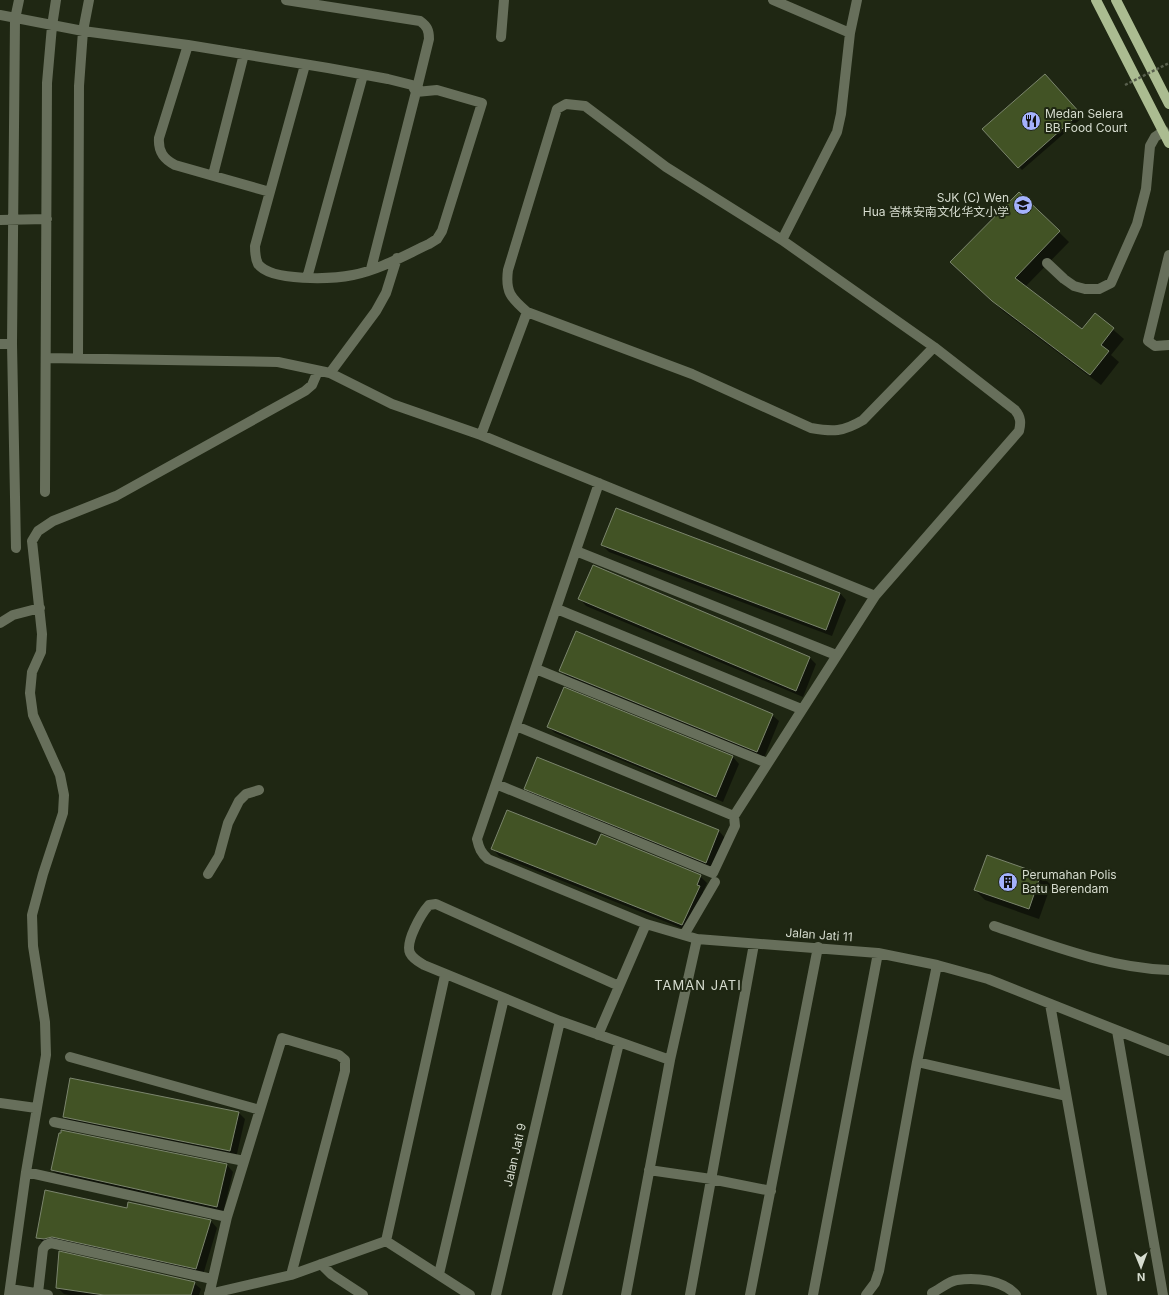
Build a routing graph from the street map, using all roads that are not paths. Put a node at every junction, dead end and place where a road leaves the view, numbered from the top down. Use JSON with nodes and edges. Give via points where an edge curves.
{"nodes":[{"id":1,"x":19,"y":0,"type":"edge"},
{"id":2,"x":56,"y":0,"type":"edge"},
{"id":3,"x":89,"y":0,"type":"edge"},
{"id":4,"x":286,"y":0,"type":"edge"},
{"id":5,"x":504,"y":0,"type":"edge"},
{"id":6,"x":773,"y":0,"type":"edge"},
{"id":7,"x":857,"y":0,"type":"edge"},
{"id":8,"x":1096,"y":0,"type":"edge"},
{"id":9,"x":1116,"y":0,"type":"edge"},
{"id":10,"x":0,"y":15,"type":"edge"},
{"id":11,"x":15,"y":20,"type":"junction"},
{"id":12,"x":52,"y":26,"type":"junction"},
{"id":13,"x":83,"y":31,"type":"junction"},
{"id":14,"x":850,"y":33,"type":"junction"},
{"id":15,"x":501,"y":37,"type":"dead end"},
{"id":16,"x":188,"y":45,"type":"junction"},
{"id":17,"x":244,"y":54,"type":"junction"},
{"id":18,"x":306,"y":65,"type":"junction"},
{"id":19,"x":363,"y":76,"type":"junction"},
{"id":20,"x":416,"y":92,"type":"junction"},
{"id":21,"x":1169,"y":104,"type":"edge"},
{"id":22,"x":1164,"y":131,"type":"junction"},
{"id":23,"x":1169,"y":143,"type":"edge"},
{"id":24,"x":213,"y":175,"type":"junction"},
{"id":25,"x":270,"y":192,"type":"junction"},
{"id":26,"x":47,"y":219,"type":"junction"},
{"id":27,"x":0,"y":220,"type":"edge"},
{"id":28,"x":12,"y":220,"type":"junction"},
{"id":29,"x":782,"y":240,"type":"junction"},
{"id":30,"x":1169,"y":255,"type":"edge"},
{"id":31,"x":397,"y":258,"type":"junction"},
{"id":32,"x":1047,"y":263,"type":"dead end"},
{"id":33,"x":371,"y":269,"type":"junction"},
{"id":34,"x":307,"y":278,"type":"junction"},
{"id":35,"x":527,"y":312,"type":"junction"},
{"id":36,"x":0,"y":344,"type":"edge"},
{"id":37,"x":12,"y":344,"type":"junction"},
{"id":38,"x":1169,"y":345,"type":"edge"},
{"id":39,"x":934,"y":348,"type":"junction"},
{"id":40,"x":46,"y":358,"type":"junction"},
{"id":41,"x":78,"y":359,"type":"junction"},
{"id":42,"x":318,"y":371,"type":"junction"},
{"id":43,"x":330,"y":373,"type":"junction"},
{"id":44,"x":481,"y":435,"type":"junction"},
{"id":45,"x":599,"y":483,"type":"junction"},
{"id":46,"x":45,"y":492,"type":"dead end"},
{"id":47,"x":16,"y":548,"type":"dead end"},
{"id":48,"x":576,"y":551,"type":"junction"},
{"id":49,"x":875,"y":596,"type":"junction"},
{"id":50,"x":40,"y":608,"type":"junction"},
{"id":51,"x":557,"y":608,"type":"junction"},
{"id":52,"x":0,"y":623,"type":"edge"},
{"id":53,"x":836,"y":655,"type":"junction"},
{"id":54,"x":536,"y":669,"type":"junction"},
{"id":55,"x":801,"y":709,"type":"junction"},
{"id":56,"x":516,"y":726,"type":"junction"},
{"id":57,"x":767,"y":763,"type":"junction"},
{"id":58,"x":496,"y":784,"type":"junction"},
{"id":59,"x":259,"y":790,"type":"dead end"},
{"id":60,"x":734,"y":816,"type":"junction"},
{"id":61,"x":208,"y":874,"type":"dead end"},
{"id":62,"x":715,"y":882,"type":"dead end"},
{"id":63,"x":646,"y":924,"type":"junction"},
{"id":64,"x":994,"y":926,"type":"dead end"},
{"id":65,"x":684,"y":935,"type":"junction"},
{"id":66,"x":697,"y":939,"type":"junction"},
{"id":67,"x":754,"y":944,"type":"junction"},
{"id":68,"x":818,"y":947,"type":"junction"},
{"id":69,"x":878,"y":953,"type":"junction"},
{"id":70,"x":937,"y":965,"type":"junction"},
{"id":71,"x":1169,"y":970,"type":"edge"},
{"id":72,"x":445,"y":975,"type":"junction"},
{"id":73,"x":619,"y":986,"type":"junction"},
{"id":74,"x":504,"y":998,"type":"junction"},
{"id":75,"x":1050,"y":1004,"type":"junction"},
{"id":76,"x":560,"y":1021,"type":"junction"},
{"id":77,"x":1118,"y":1031,"type":"junction"},
{"id":78,"x":598,"y":1035,"type":"junction"},
{"id":79,"x":619,"y":1043,"type":"junction"},
{"id":80,"x":1169,"y":1051,"type":"edge"},
{"id":81,"x":70,"y":1057,"type":"dead end"},
{"id":82,"x":670,"y":1060,"type":"junction"},
{"id":83,"x":917,"y":1062,"type":"junction"},
{"id":84,"x":1066,"y":1096,"type":"junction"},
{"id":85,"x":0,"y":1103,"type":"edge"},
{"id":86,"x":36,"y":1108,"type":"junction"},
{"id":87,"x":260,"y":1110,"type":"junction"},
{"id":88,"x":54,"y":1122,"type":"dead end"},
{"id":89,"x":244,"y":1162,"type":"junction"},
{"id":90,"x":649,"y":1170,"type":"junction"},
{"id":91,"x":26,"y":1172,"type":"junction"},
{"id":92,"x":711,"y":1179,"type":"junction"},
{"id":93,"x":771,"y":1191,"type":"junction"},
{"id":94,"x":227,"y":1217,"type":"junction"},
{"id":95,"x":386,"y":1241,"type":"junction"},
{"id":96,"x":321,"y":1264,"type":"junction"},
{"id":97,"x":439,"y":1274,"type":"junction"},
{"id":98,"x":291,"y":1275,"type":"junction"},
{"id":99,"x":212,"y":1279,"type":"junction"},
{"id":100,"x":10,"y":1292,"type":"edge"},
{"id":101,"x":932,"y":1292,"type":"dead end"},
{"id":102,"x":43,"y":1294,"type":"edge"},
{"id":103,"x":209,"y":1295,"type":"edge"},
{"id":104,"x":363,"y":1295,"type":"edge"},
{"id":105,"x":470,"y":1295,"type":"edge"},
{"id":106,"x":496,"y":1295,"type":"edge"},
{"id":107,"x":557,"y":1295,"type":"edge"},
{"id":108,"x":626,"y":1295,"type":"edge"},
{"id":109,"x":690,"y":1295,"type":"edge"},
{"id":110,"x":750,"y":1295,"type":"edge"},
{"id":111,"x":813,"y":1295,"type":"edge"},
{"id":112,"x":866,"y":1295,"type":"edge"},
{"id":113,"x":1016,"y":1295,"type":"edge"},
{"id":114,"x":1102,"y":1295,"type":"edge"},
{"id":115,"x":1163,"y":1295,"type":"edge"}],
"edges":[{"from":1,"to":11,"type":"street"},
{"from":2,"to":12,"type":"street"},
{"from":3,"to":13,"type":"street"},
{"from":4,"to":20,"type":"street","via":[[420,21],[429,32],[429,39]]},
{"from":5,"to":15,"type":"street"},
{"from":6,"to":14,"type":"street"},
{"from":7,"to":14,"type":"street"},
{"from":8,"to":22,"type":"main road"},
{"from":9,"to":21,"type":"main road"},
{"from":10,"to":11,"type":"street"},
{"from":11,"to":12,"type":"street"},
{"from":11,"to":28,"type":"street"},
{"from":12,"to":13,"type":"street"},
{"from":12,"to":26,"type":"street","via":[[47,83]]},
{"from":13,"to":16,"type":"street"},
{"from":13,"to":41,"type":"street","via":[[79,86]]},
{"from":14,"to":29,"type":"street","via":[[837,132]]},
{"from":16,"to":17,"type":"street"},
{"from":16,"to":24,"type":"street","via":[[158,147],[167,161]]},
{"from":17,"to":18,"type":"street"},
{"from":17,"to":24,"type":"street"},
{"from":18,"to":19,"type":"street"},
{"from":18,"to":25,"type":"street"},
{"from":19,"to":20,"type":"street","via":[[408,83]]},
{"from":19,"to":34,"type":"street"},
{"from":20,"to":31,"type":"street","via":[[437,90],[482,103],[442,231],[437,239],[429,244]]},
{"from":20,"to":33,"type":"street"},
{"from":22,"to":23,"type":"main road"},
{"from":22,"to":32,"type":"street","via":[[1155,137],[1150,146],[1146,189],[1138,224],[1111,283],[1099,289],[1074,286]]},
{"from":24,"to":25,"type":"street"},
{"from":25,"to":34,"type":"street","via":[[255,246],[259,265],[280,274]]},
{"from":26,"to":28,"type":"street"},
{"from":26,"to":40,"type":"street"},
{"from":27,"to":28,"type":"street"},
{"from":28,"to":37,"type":"street"},
{"from":29,"to":35,"type":"street","via":[[666,167],[585,106],[566,104],[557,110],[554,118],[508,270],[506,282],[509,293]]},
{"from":29,"to":39,"type":"street"},
{"from":30,"to":38,"type":"street","via":[[1148,341],[1155,346]]},
{"from":31,"to":33,"type":"street"},
{"from":31,"to":43,"type":"street","via":[[386,293],[376,311]]},
{"from":33,"to":34,"type":"street","via":[[354,275]]},
{"from":35,"to":39,"type":"street","via":[[692,374],[811,428],[826,431],[839,431],[863,420]]},
{"from":35,"to":44,"type":"street"},
{"from":36,"to":37,"type":"street"},
{"from":37,"to":47,"type":"street"},
{"from":39,"to":49,"type":"street","via":[[1015,410],[1020,419],[1019,431]]},
{"from":40,"to":41,"type":"street"},
{"from":40,"to":46,"type":"street"},
{"from":41,"to":42,"type":"street","via":[[278,362]]},
{"from":42,"to":43,"type":"street"},
{"from":42,"to":50,"type":"street","via":[[312,385],[305,391],[116,496],[53,521],[38,531],[32,541]]},
{"from":43,"to":44,"type":"street","via":[[392,404]]},
{"from":44,"to":45,"type":"street"},
{"from":45,"to":48,"type":"street"},
{"from":45,"to":49,"type":"street"},
{"from":48,"to":51,"type":"street"},
{"from":48,"to":53,"type":"street"},
{"from":49,"to":53,"type":"street"},
{"from":50,"to":52,"type":"street","via":[[13,615]]},
{"from":50,"to":86,"type":"street","via":[[41,652],[32,672],[30,693],[33,715],[60,775],[64,795],[63,814],[32,915],[33,946],[46,1039],[46,1055]]},
{"from":51,"to":54,"type":"street"},
{"from":51,"to":55,"type":"street"},
{"from":53,"to":55,"type":"street"},
{"from":54,"to":56,"type":"street"},
{"from":54,"to":57,"type":"street"},
{"from":55,"to":57,"type":"street"},
{"from":56,"to":58,"type":"street"},
{"from":56,"to":60,"type":"street"},
{"from":57,"to":60,"type":"street"},
{"from":58,"to":60,"type":"street","via":[[713,873],[735,826]]},
{"from":58,"to":63,"type":"street","name":"Jalan Jati 11","via":[[478,839],[479,847],[488,859]]},
{"from":59,"to":61,"type":"street","via":[[246,794],[239,801],[228,823],[218,856]]},
{"from":62,"to":65,"type":"street"},
{"from":63,"to":65,"type":"street","name":"Jalan Jati 11"},
{"from":63,"to":73,"type":"street"},
{"from":64,"to":71,"type":"street","via":[[1105,961],[1147,970]]},
{"from":65,"to":66,"type":"street","name":"Jalan Jati 11"},
{"from":66,"to":67,"type":"street","name":"Jalan Jati 11"},
{"from":66,"to":82,"type":"street"},
{"from":67,"to":68,"type":"street","name":"Jalan Jati 11"},
{"from":67,"to":92,"type":"street"},
{"from":68,"to":69,"type":"street","name":"Jalan Jati 11"},
{"from":68,"to":93,"type":"street"},
{"from":69,"to":70,"type":"street","name":"Jalan Jati 11"},
{"from":69,"to":111,"type":"street"},
{"from":70,"to":75,"type":"street","name":"Jalan Jati 11","via":[[988,979]]},
{"from":70,"to":83,"type":"street"},
{"from":72,"to":73,"type":"street","via":[[415,960],[410,953],[409,942],[429,905],[443,906]]},
{"from":72,"to":74,"type":"street"},
{"from":72,"to":95,"type":"street"},
{"from":73,"to":78,"type":"street"},
{"from":74,"to":76,"type":"street"},
{"from":74,"to":97,"type":"street"},
{"from":75,"to":77,"type":"street","name":"Jalan Jati 11"},
{"from":75,"to":84,"type":"street"},
{"from":76,"to":78,"type":"street"},
{"from":76,"to":106,"type":"street","name":"Jalan Jati 9"},
{"from":77,"to":80,"type":"street","name":"Jalan Jati 11"},
{"from":77,"to":115,"type":"street"},
{"from":78,"to":79,"type":"street"},
{"from":79,"to":82,"type":"street"},
{"from":79,"to":107,"type":"street"},
{"from":81,"to":87,"type":"street"},
{"from":82,"to":90,"type":"street"},
{"from":83,"to":84,"type":"street"},
{"from":83,"to":112,"type":"street","via":[[879,1271],[875,1283]]},
{"from":84,"to":114,"type":"street"},
{"from":85,"to":86,"type":"street"},
{"from":86,"to":91,"type":"street"},
{"from":87,"to":89,"type":"street"},
{"from":87,"to":98,"type":"street","via":[[282,1038],[339,1055],[345,1060],[345,1071]]},
{"from":88,"to":89,"type":"street"},
{"from":89,"to":94,"type":"street"},
{"from":90,"to":92,"type":"street"},
{"from":90,"to":108,"type":"street"},
{"from":91,"to":94,"type":"street"},
{"from":91,"to":100,"type":"street"},
{"from":92,"to":93,"type":"street"},
{"from":92,"to":109,"type":"street"},
{"from":93,"to":110,"type":"street"},
{"from":94,"to":99,"type":"street"},
{"from":95,"to":96,"type":"street"},
{"from":95,"to":97,"type":"street"},
{"from":96,"to":98,"type":"street"},
{"from":96,"to":104,"type":"street","via":[[331,1274]]},
{"from":97,"to":105,"type":"street"},
{"from":98,"to":103,"type":"street"},
{"from":99,"to":102,"type":"street","via":[[50,1243],[43,1249]]},
{"from":99,"to":103,"type":"street"},
{"from":100,"to":102,"type":"street"},
{"from":101,"to":113,"type":"street","via":[[956,1280],[986,1280],[1010,1288]]}]}
